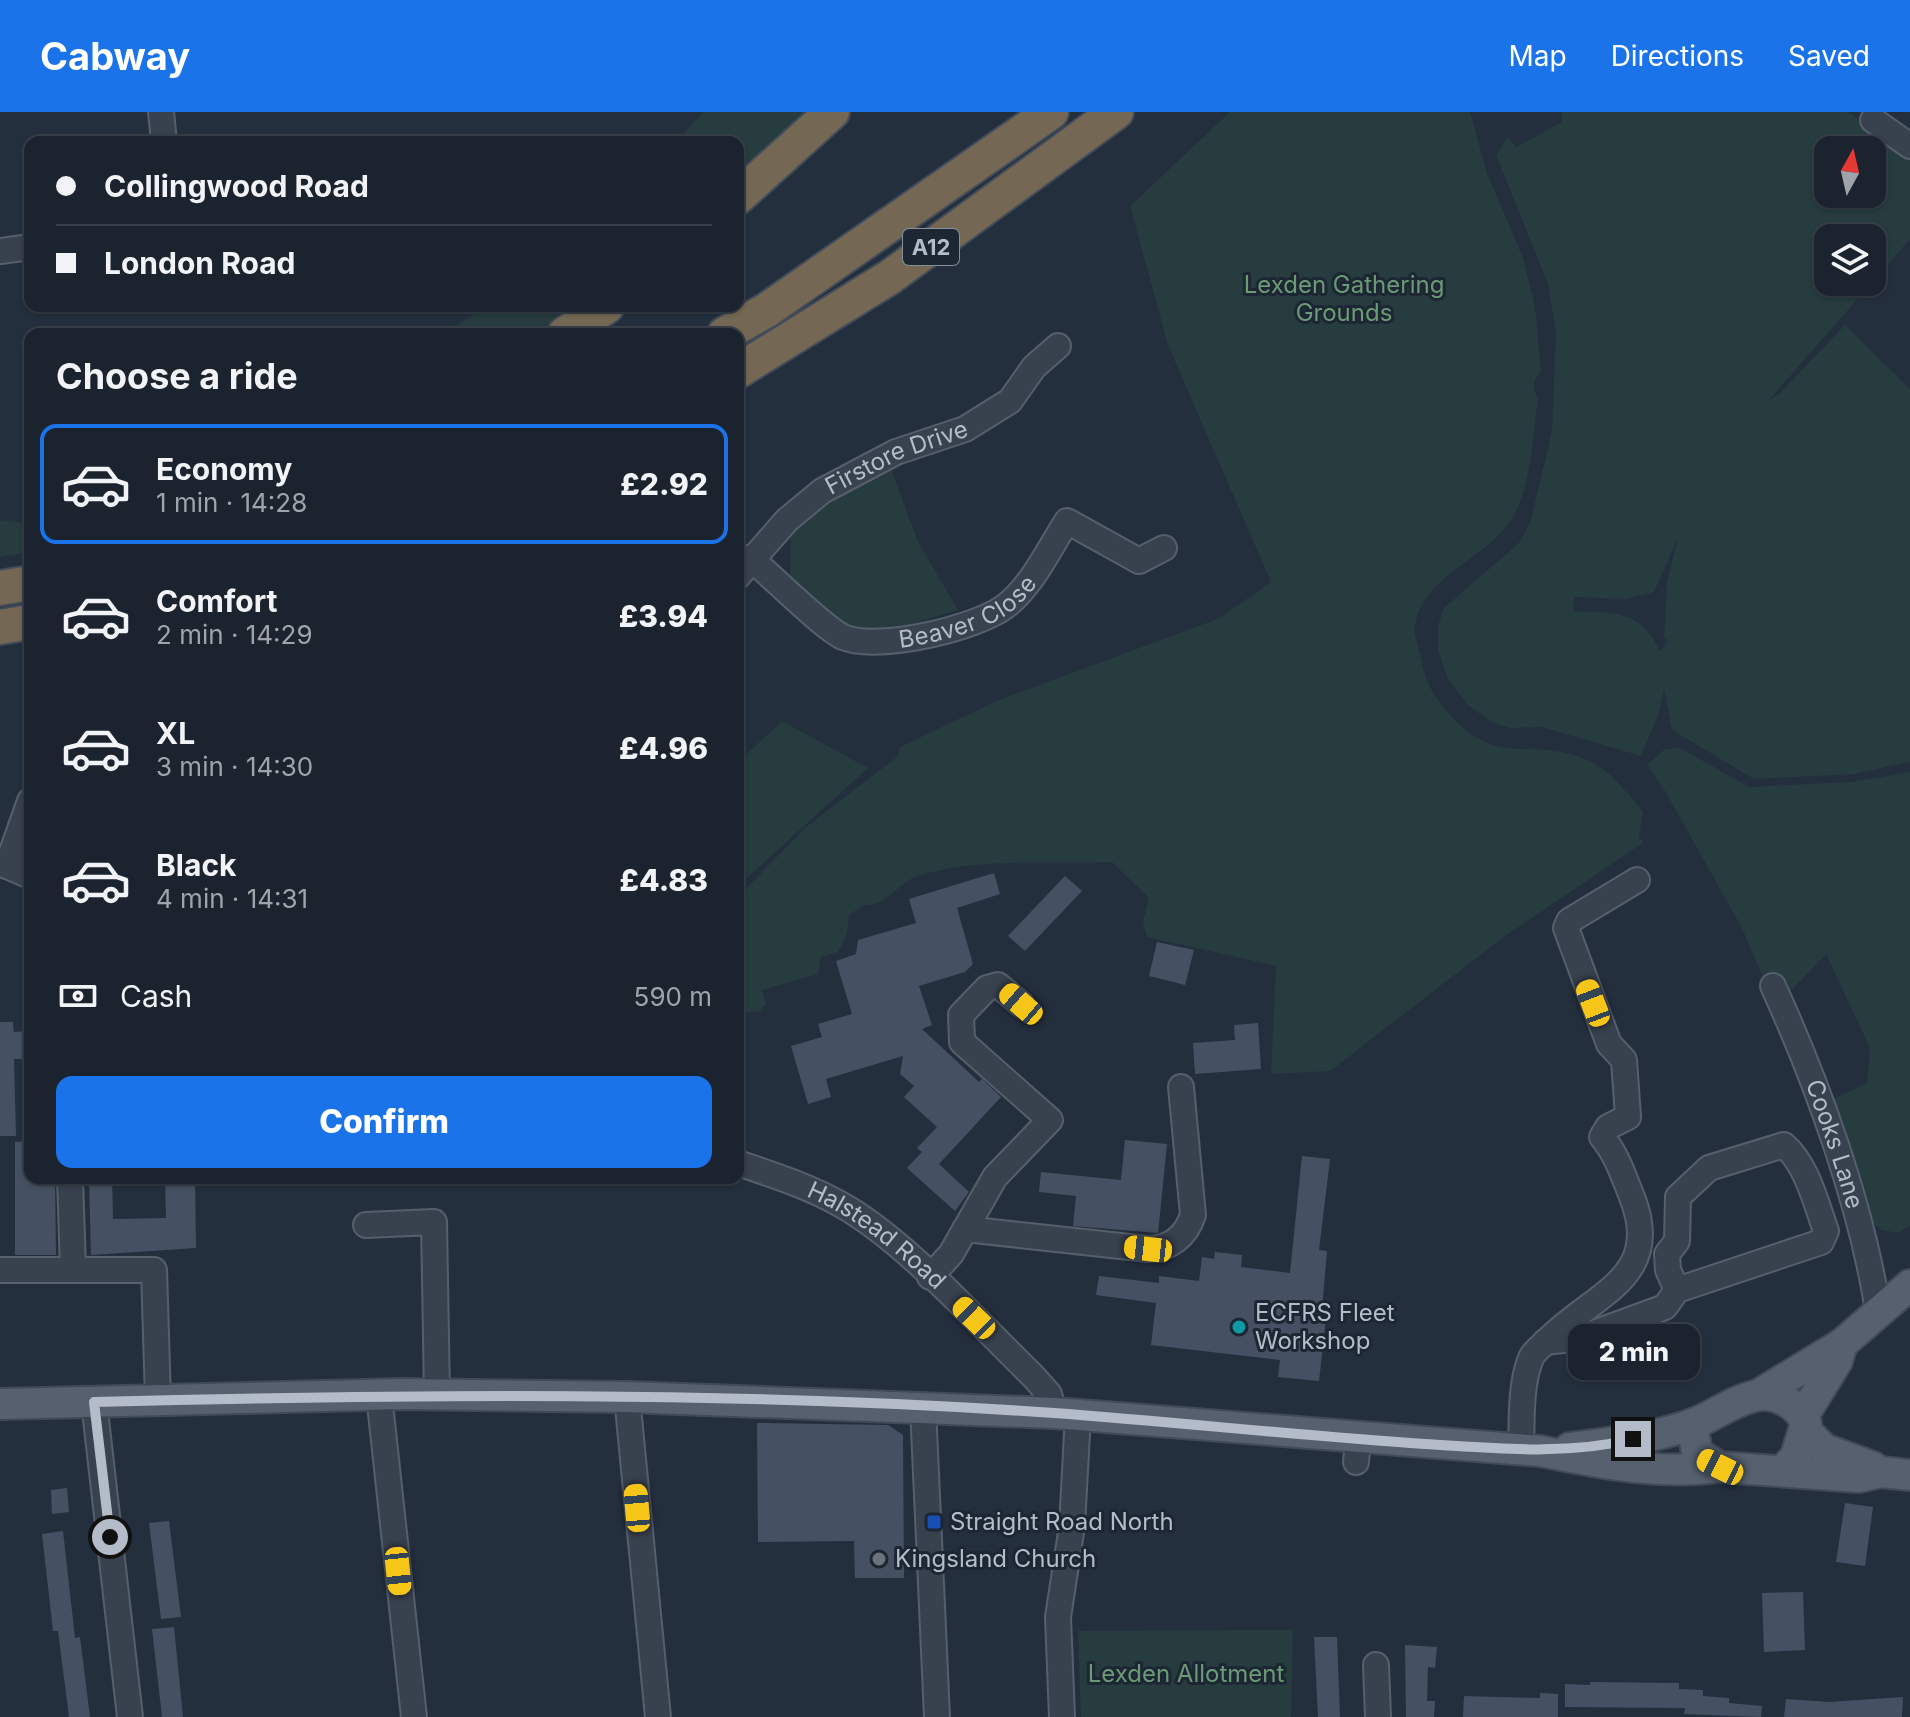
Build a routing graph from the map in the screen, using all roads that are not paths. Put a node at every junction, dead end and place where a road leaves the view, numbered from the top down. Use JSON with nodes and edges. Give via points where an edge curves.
{"nodes":[{"id":1,"x":161,"y":112,"type":"edge"},
{"id":2,"x":832,"y":112,"type":"edge"},
{"id":3,"x":1051,"y":112,"type":"edge"},
{"id":4,"x":1116,"y":112,"type":"edge"},
{"id":5,"x":1873,"y":120,"type":"dead end"},
{"id":6,"x":163,"y":136,"type":"edge"},
{"id":7,"x":1910,"y":146,"type":"edge"},
{"id":8,"x":744,"y":192,"type":"edge"},
{"id":9,"x":24,"y":248,"type":"edge"},
{"id":10,"x":0,"y":251,"type":"edge"},
{"id":11,"x":598,"y":312,"type":"edge"},
{"id":12,"x":574,"y":328,"type":"edge"},
{"id":13,"x":736,"y":328,"type":"edge"},
{"id":14,"x":1058,"y":346,"type":"dead end"},
{"id":15,"x":744,"y":367,"type":"edge"},
{"id":16,"x":1164,"y":548,"type":"dead end"},
{"id":17,"x":24,"y":564,"type":"edge"},
{"id":18,"x":744,"y":567,"type":"edge"},
{"id":19,"x":0,"y":568,"type":"edge"},
{"id":20,"x":24,"y":584,"type":"edge"},
{"id":21,"x":0,"y":588,"type":"edge"},
{"id":22,"x":24,"y":623,"type":"edge"},
{"id":23,"x":0,"y":627,"type":"edge"},
{"id":24,"x":24,"y":816,"type":"edge"},
{"id":25,"x":4,"y":864,"type":"edge"},
{"id":26,"x":24,"y":873,"type":"edge"},
{"id":27,"x":1637,"y":880,"type":"dead end"},
{"id":28,"x":1773,"y":986,"type":"dead end"},
{"id":29,"x":1021,"y":1004,"type":"dead end"},
{"id":30,"x":1181,"y":1087,"type":"dead end"},
{"id":31,"x":744,"y":1165,"type":"edge"},
{"id":32,"x":70,"y":1184,"type":"edge"},
{"id":33,"x":366,"y":1225,"type":"dead end"},
{"id":34,"x":965,"y":1229,"type":"junction"},
{"id":35,"x":73,"y":1269,"type":"junction"},
{"id":36,"x":0,"y":1270,"type":"edge"},
{"id":37,"x":930,"y":1277,"type":"junction"},
{"id":38,"x":1910,"y":1285,"type":"edge"},
{"id":39,"x":1677,"y":1290,"type":"junction"},
{"id":40,"x":1878,"y":1311,"type":"junction"},
{"id":41,"x":1545,"y":1342,"type":"junction"},
{"id":42,"x":1842,"y":1344,"type":"junction"},
{"id":43,"x":379,"y":1395,"type":"junction"},
{"id":44,"x":437,"y":1395,"type":"junction"},
{"id":45,"x":1758,"y":1395,"type":"junction"},
{"id":46,"x":627,"y":1397,"type":"junction"},
{"id":47,"x":158,"y":1400,"type":"junction"},
{"id":48,"x":94,"y":1402,"type":"junction"},
{"id":49,"x":0,"y":1404,"type":"edge"},
{"id":50,"x":923,"y":1407,"type":"junction"},
{"id":51,"x":1066,"y":1414,"type":"junction"},
{"id":52,"x":1804,"y":1423,"type":"junction"},
{"id":53,"x":1692,"y":1424,"type":"junction"},
{"id":54,"x":1531,"y":1450,"type":"junction"},
{"id":55,"x":1720,"y":1467,"type":"junction"},
{"id":56,"x":1784,"y":1470,"type":"junction"},
{"id":57,"x":1895,"y":1473,"type":"edge"},
{"id":58,"x":1376,"y":1665,"type":"dead end"},
{"id":59,"x":130,"y":1717,"type":"edge"},
{"id":60,"x":414,"y":1717,"type":"edge"},
{"id":61,"x":658,"y":1717,"type":"edge"},
{"id":62,"x":937,"y":1717,"type":"edge"},
{"id":63,"x":1062,"y":1717,"type":"edge"},
{"id":64,"x":1378,"y":1717,"type":"edge"}],
"edges":[{"from":1,"to":6,"type":"street"},
{"from":2,"to":8,"type":"highway"},
{"from":3,"to":13,"type":"highway","number":"A12"},
{"from":4,"to":15,"type":"highway","number":"A12","via":[[890,277]]},
{"from":5,"to":7,"type":"street"},
{"from":9,"to":10,"type":"street"},
{"from":11,"to":12,"type":"highway"},
{"from":14,"to":18,"type":"street","name":"Firstore Drive","via":[[1034,367],[1010,401],[965,429],[896,452],[822,491]]},
{"from":16,"to":18,"type":"street","name":"Beaver Close","via":[[1139,561],[1067,521],[1033,576],[1006,606],[893,643],[866,644],[841,636]]},
{"from":17,"to":19,"type":"highway"},
{"from":20,"to":21,"type":"highway"},
{"from":22,"to":23,"type":"highway"},
{"from":24,"to":25,"type":"street"},
{"from":25,"to":26,"type":"street"},
{"from":27,"to":41,"type":"street","via":[[1569,921],[1566,928],[1609,1044],[1624,1060],[1628,1117],[1608,1127],[1602,1137],[1614,1151],[1640,1218],[1638,1256],[1615,1287]]},
{"from":28,"to":40,"type":"street","name":"Cooks Lane","via":[[1829,1126]]},
{"from":29,"to":34,"type":"street","via":[[998,985],[987,988],[961,1015],[962,1042],[1050,1120],[995,1177]]},
{"from":30,"to":34,"type":"street","via":[[1193,1215],[1172,1244],[1148,1249]]},
{"from":31,"to":37,"type":"street","name":"Halstead Road","via":[[842,1204]]},
{"from":32,"to":35,"type":"street"},
{"from":33,"to":44,"type":"street","via":[[434,1222]]},
{"from":34,"to":37,"type":"street"},
{"from":35,"to":36,"type":"street"},
{"from":35,"to":47,"type":"street","via":[[154,1270]]},
{"from":37,"to":51,"type":"street","name":"Halstead Road"},
{"from":38,"to":40,"type":"main road"},
{"from":39,"to":39,"type":"street","via":[[1667,1254],[1677,1241],[1678,1197],[1709,1168],[1784,1145],[1793,1152],[1826,1231],[1821,1242]]},
{"from":39,"to":41,"type":"street","via":[[1665,1307],[1580,1338]]},
{"from":40,"to":42,"type":"main road"},
{"from":41,"to":54,"type":"street","via":[[1531,1356]]},
{"from":42,"to":45,"type":"main road"},
{"from":42,"to":52,"type":"main road"},
{"from":43,"to":44,"type":"main road"},
{"from":43,"to":47,"type":"main road"},
{"from":43,"to":60,"type":"street"},
{"from":44,"to":46,"type":"main road"},
{"from":45,"to":52,"type":"main road","via":[[1782,1398]]},
{"from":45,"to":53,"type":"main road"},
{"from":46,"to":50,"type":"main road"},
{"from":46,"to":61,"type":"street"},
{"from":47,"to":48,"type":"main road"},
{"from":48,"to":49,"type":"main road"},
{"from":48,"to":59,"type":"street"},
{"from":50,"to":51,"type":"main road"},
{"from":50,"to":62,"type":"street"},
{"from":51,"to":54,"type":"main road","via":[[1357,1451]]},
{"from":51,"to":63,"type":"street","via":[[1072,1526],[1058,1617]]},
{"from":52,"to":56,"type":"main road","via":[[1796,1456]]},
{"from":52,"to":57,"type":"main road","via":[[1824,1449]]},
{"from":53,"to":54,"type":"main road","via":[[1615,1443]]},
{"from":53,"to":55,"type":"main road","via":[[1697,1453]]},
{"from":54,"to":55,"type":"main road","via":[[1615,1466],[1692,1471]]},
{"from":55,"to":56,"type":"main road"},
{"from":56,"to":57,"type":"main road","via":[[1859,1477]]},
{"from":58,"to":64,"type":"street"}]}
